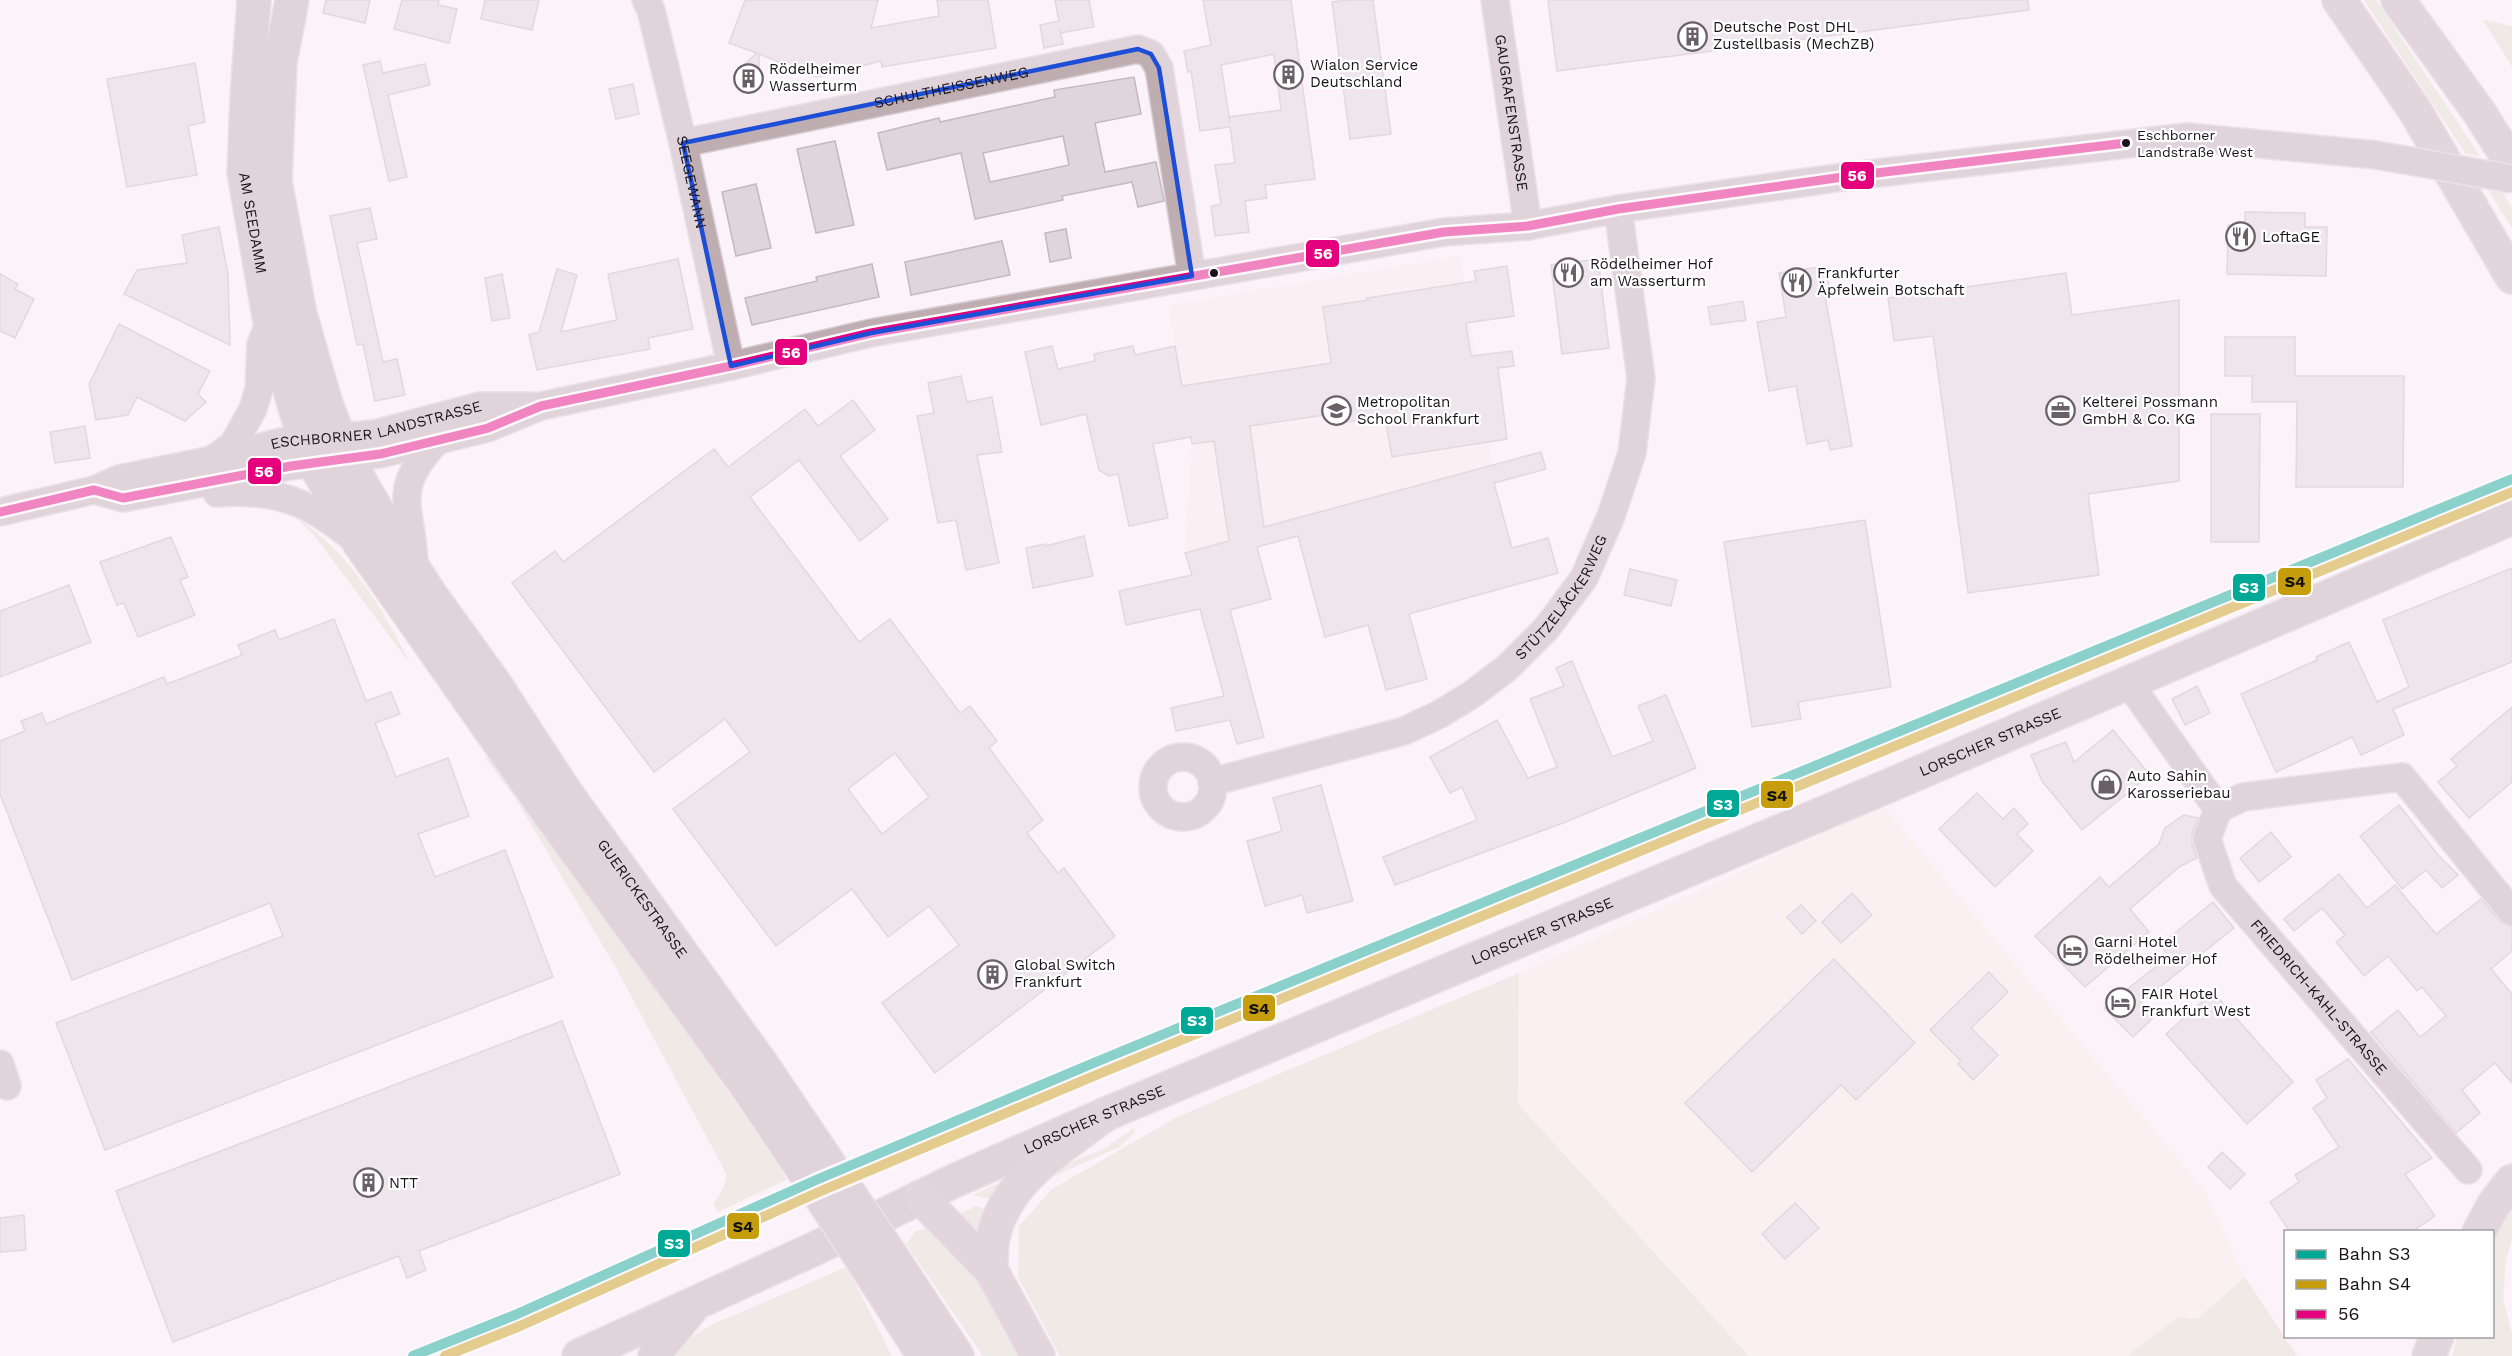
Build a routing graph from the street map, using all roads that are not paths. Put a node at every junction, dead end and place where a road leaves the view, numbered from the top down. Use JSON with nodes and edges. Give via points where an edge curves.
{"nodes":[{"id":1,"x":254,"y":0,"type":"edge"},
{"id":2,"x":292,"y":0,"type":"edge"},
{"id":3,"x":646,"y":0,"type":"edge"},
{"id":4,"x":1495,"y":0,"type":"edge"},
{"id":5,"x":2339,"y":0,"type":"edge"},
{"id":6,"x":2398,"y":0,"type":"edge"},
{"id":7,"x":683,"y":143,"type":"junction"},
{"id":8,"x":2512,"y":164,"type":"edge"},
{"id":9,"x":2512,"y":179,"type":"edge"},
{"id":10,"x":1618,"y":209,"type":"junction"},
{"id":11,"x":1528,"y":226,"type":"junction"},
{"id":12,"x":1192,"y":276,"type":"junction"},
{"id":13,"x":2512,"y":277,"type":"edge"},
{"id":14,"x":270,"y":322,"type":"junction"},
{"id":15,"x":731,"y":366,"type":"junction"},
{"id":16,"x":541,"y":406,"type":"junction"},
{"id":17,"x":435,"y":443,"type":"junction"},
{"id":18,"x":342,"y":448,"type":"junction"},
{"id":19,"x":309,"y":451,"type":"junction"},
{"id":20,"x":212,"y":460,"type":"junction"},
{"id":21,"x":184,"y":486,"type":"junction"},
{"id":22,"x":94,"y":490,"type":"junction"},
{"id":23,"x":0,"y":512,"type":"edge"},
{"id":24,"x":2512,"y":518,"type":"edge"},
{"id":25,"x":360,"y":544,"type":"junction"},
{"id":26,"x":414,"y":569,"type":"junction"},
{"id":27,"x":2127,"y":682,"type":"junction"},
{"id":28,"x":1212,"y":782,"type":"junction"},
{"id":29,"x":2218,"y":809,"type":"junction"},
{"id":30,"x":2512,"y":912,"type":"edge"},
{"id":31,"x":1106,"y":1114,"type":"junction"},
{"id":32,"x":811,"y":1160,"type":"junction"},
{"id":33,"x":2468,"y":1170,"type":"dead end"},
{"id":34,"x":2512,"y":1181,"type":"edge"},
{"id":35,"x":920,"y":1197,"type":"junction"},
{"id":36,"x":2480,"y":1230,"type":"edge"},
{"id":37,"x":876,"y":1256,"type":"junction"},
{"id":38,"x":991,"y":1270,"type":"junction"},
{"id":39,"x":694,"y":1305,"type":"junction"},
{"id":40,"x":2436,"y":1338,"type":"edge"},
{"id":41,"x":2444,"y":1338,"type":"edge"},
{"id":42,"x":593,"y":1354,"type":"edge"},
{"id":43,"x":922,"y":1354,"type":"edge"},
{"id":44,"x":655,"y":1356,"type":"edge"},
{"id":45,"x":957,"y":1356,"type":"edge"},
{"id":46,"x":1038,"y":1356,"type":"edge"},
{"id":47,"x":2429,"y":1356,"type":"edge"},
{"id":48,"x":2440,"y":1356,"type":"edge"}],
"edges":[{"from":1,"to":14,"type":"main road","name":"AM SEEDAMM","via":[[244,172]]},
{"from":2,"to":18,"type":"main road","name":"AM SEEDAMM","via":[[280,63],[275,181],[300,315]]},
{"from":3,"to":7,"type":"street","name":"SEEGEWANN"},
{"from":4,"to":11,"type":"street","name":"GAUGRAFENSTRASSE"},
{"from":5,"to":13,"type":"highway","via":[[2414,110]]},
{"from":6,"to":8,"type":"highway"},
{"from":7,"to":12,"type":"street","name":"SCHULTHEISSENWEG","via":[[1135,50],[1151,54],[1159,68]]},
{"from":7,"to":15,"type":"street","name":"SEEGEWANN"},
{"from":9,"to":10,"type":"street","name":"ESCHBORNER LANDSTRASSE","bridge":true,"via":[[2376,155],[2187,137],[1843,177]]},
{"from":10,"to":11,"type":"street","name":"ESCHBORNER LANDSTRASSE"},
{"from":10,"to":28,"type":"street","name":"STÜTZELÄCKERWEG","via":[[1641,378],[1632,453],[1584,578],[1546,629],[1508,667],[1440,714],[1404,731]]},
{"from":11,"to":12,"type":"street","name":"ESCHBORNER LANDSTRASSE","via":[[1444,232]]},
{"from":12,"to":15,"type":"street","name":"ESCHBORNER LANDSTRASSE","via":[[871,333]]},
{"from":14,"to":19,"type":"main road","name":"AM SEEDAMM"},
{"from":14,"to":20,"type":"street","name":"ESCHBORNER LANDSTRASSE","via":[[261,344],[259,389],[253,409],[233,445]]},
{"from":15,"to":16,"type":"street","name":"ESCHBORNER LANDSTRASSE"},
{"from":16,"to":17,"type":"street","name":"ESCHBORNER LANDSTRASSE","via":[[489,428]]},
{"from":16,"to":18,"type":"street","name":"ESCHBORNER LANDSTRASSE","via":[[480,406],[374,434]]},
{"from":17,"to":18,"type":"street","name":"ESCHBORNER LANDSTRASSE"},
{"from":17,"to":26,"type":"street","name":"ESCHBORNER LANDSTRASSE","via":[[407,487],[405,504],[414,544]]},
{"from":18,"to":19,"type":"street","name":"ESCHBORNER LANDSTRASSE"},
{"from":18,"to":26,"type":"main road","name":"GUERICKESTRASSE"},
{"from":19,"to":20,"type":"street","name":"ESCHBORNER LANDSTRASSE"},
{"from":19,"to":21,"type":"street","name":"ESCHBORNER LANDSTRASSE"},
{"from":19,"to":25,"type":"main road","name":"GUERICKESTRASSE"},
{"from":20,"to":22,"type":"street","name":"ESCHBORNER LANDSTRASSE","via":[[119,479]]},
{"from":21,"to":22,"type":"street","name":"ESCHBORNER LANDSTRASSE","via":[[123,498]]},
{"from":21,"to":25,"type":"street","name":"ESCHBORNER LANDSTRASSE","via":[[209,494],[268,494],[307,505]]},
{"from":22,"to":23,"type":"street","name":"ESCHBORNER LANDSTRASSE"},
{"from":24,"to":27,"type":"main road","name":"LORSCHER STRASSE"},
{"from":25,"to":32,"type":"main road","name":"GUERICKESTRASSE","via":[[743,1081]]},
{"from":26,"to":32,"type":"main road","name":"GUERICKESTRASSE","via":[[564,790],[763,1066]]},
{"from":27,"to":29,"type":"street"},
{"from":27,"to":31,"type":"main road","name":"LORSCHER STRASSE","via":[[1830,811]]},
{"from":28,"to":28,"type":"street","via":[[1208,770],[1192,758],[1179,757],[1163,764],[1154,778],[1152,792],[1160,808],[1176,817],[1191,817],[1202,810],[1212,795]]},
{"from":29,"to":30,"type":"street","via":[[2243,797],[2402,777]]},
{"from":29,"to":33,"type":"street","name":"FRIEDRICH-KAHL-STRASSE","via":[[2207,839],[2223,886]]},
{"from":31,"to":35,"type":"main road","name":"LORSCHER STRASSE"},
{"from":31,"to":38,"type":"highway","via":[[1018,1185],[1002,1210],[992,1239]]},
{"from":32,"to":37,"type":"main road","name":"GUERICKESTRASSE","bridge":true},
{"from":34,"to":36,"type":"highway"},
{"from":35,"to":38,"type":"highway"},
{"from":35,"to":39,"type":"main road","name":"LORSCHER STRASSE"},
{"from":37,"to":43,"type":"main road","name":"GUERICKESTRASSE"},
{"from":37,"to":45,"type":"main road","name":"GUERICKESTRASSE"},
{"from":38,"to":46,"type":"highway"},
{"from":39,"to":42,"type":"main road","name":"LORSCHER STRASSE"},
{"from":39,"to":44,"type":"main road"},
{"from":40,"to":47,"type":"highway"},
{"from":41,"to":48,"type":"highway"}]}
